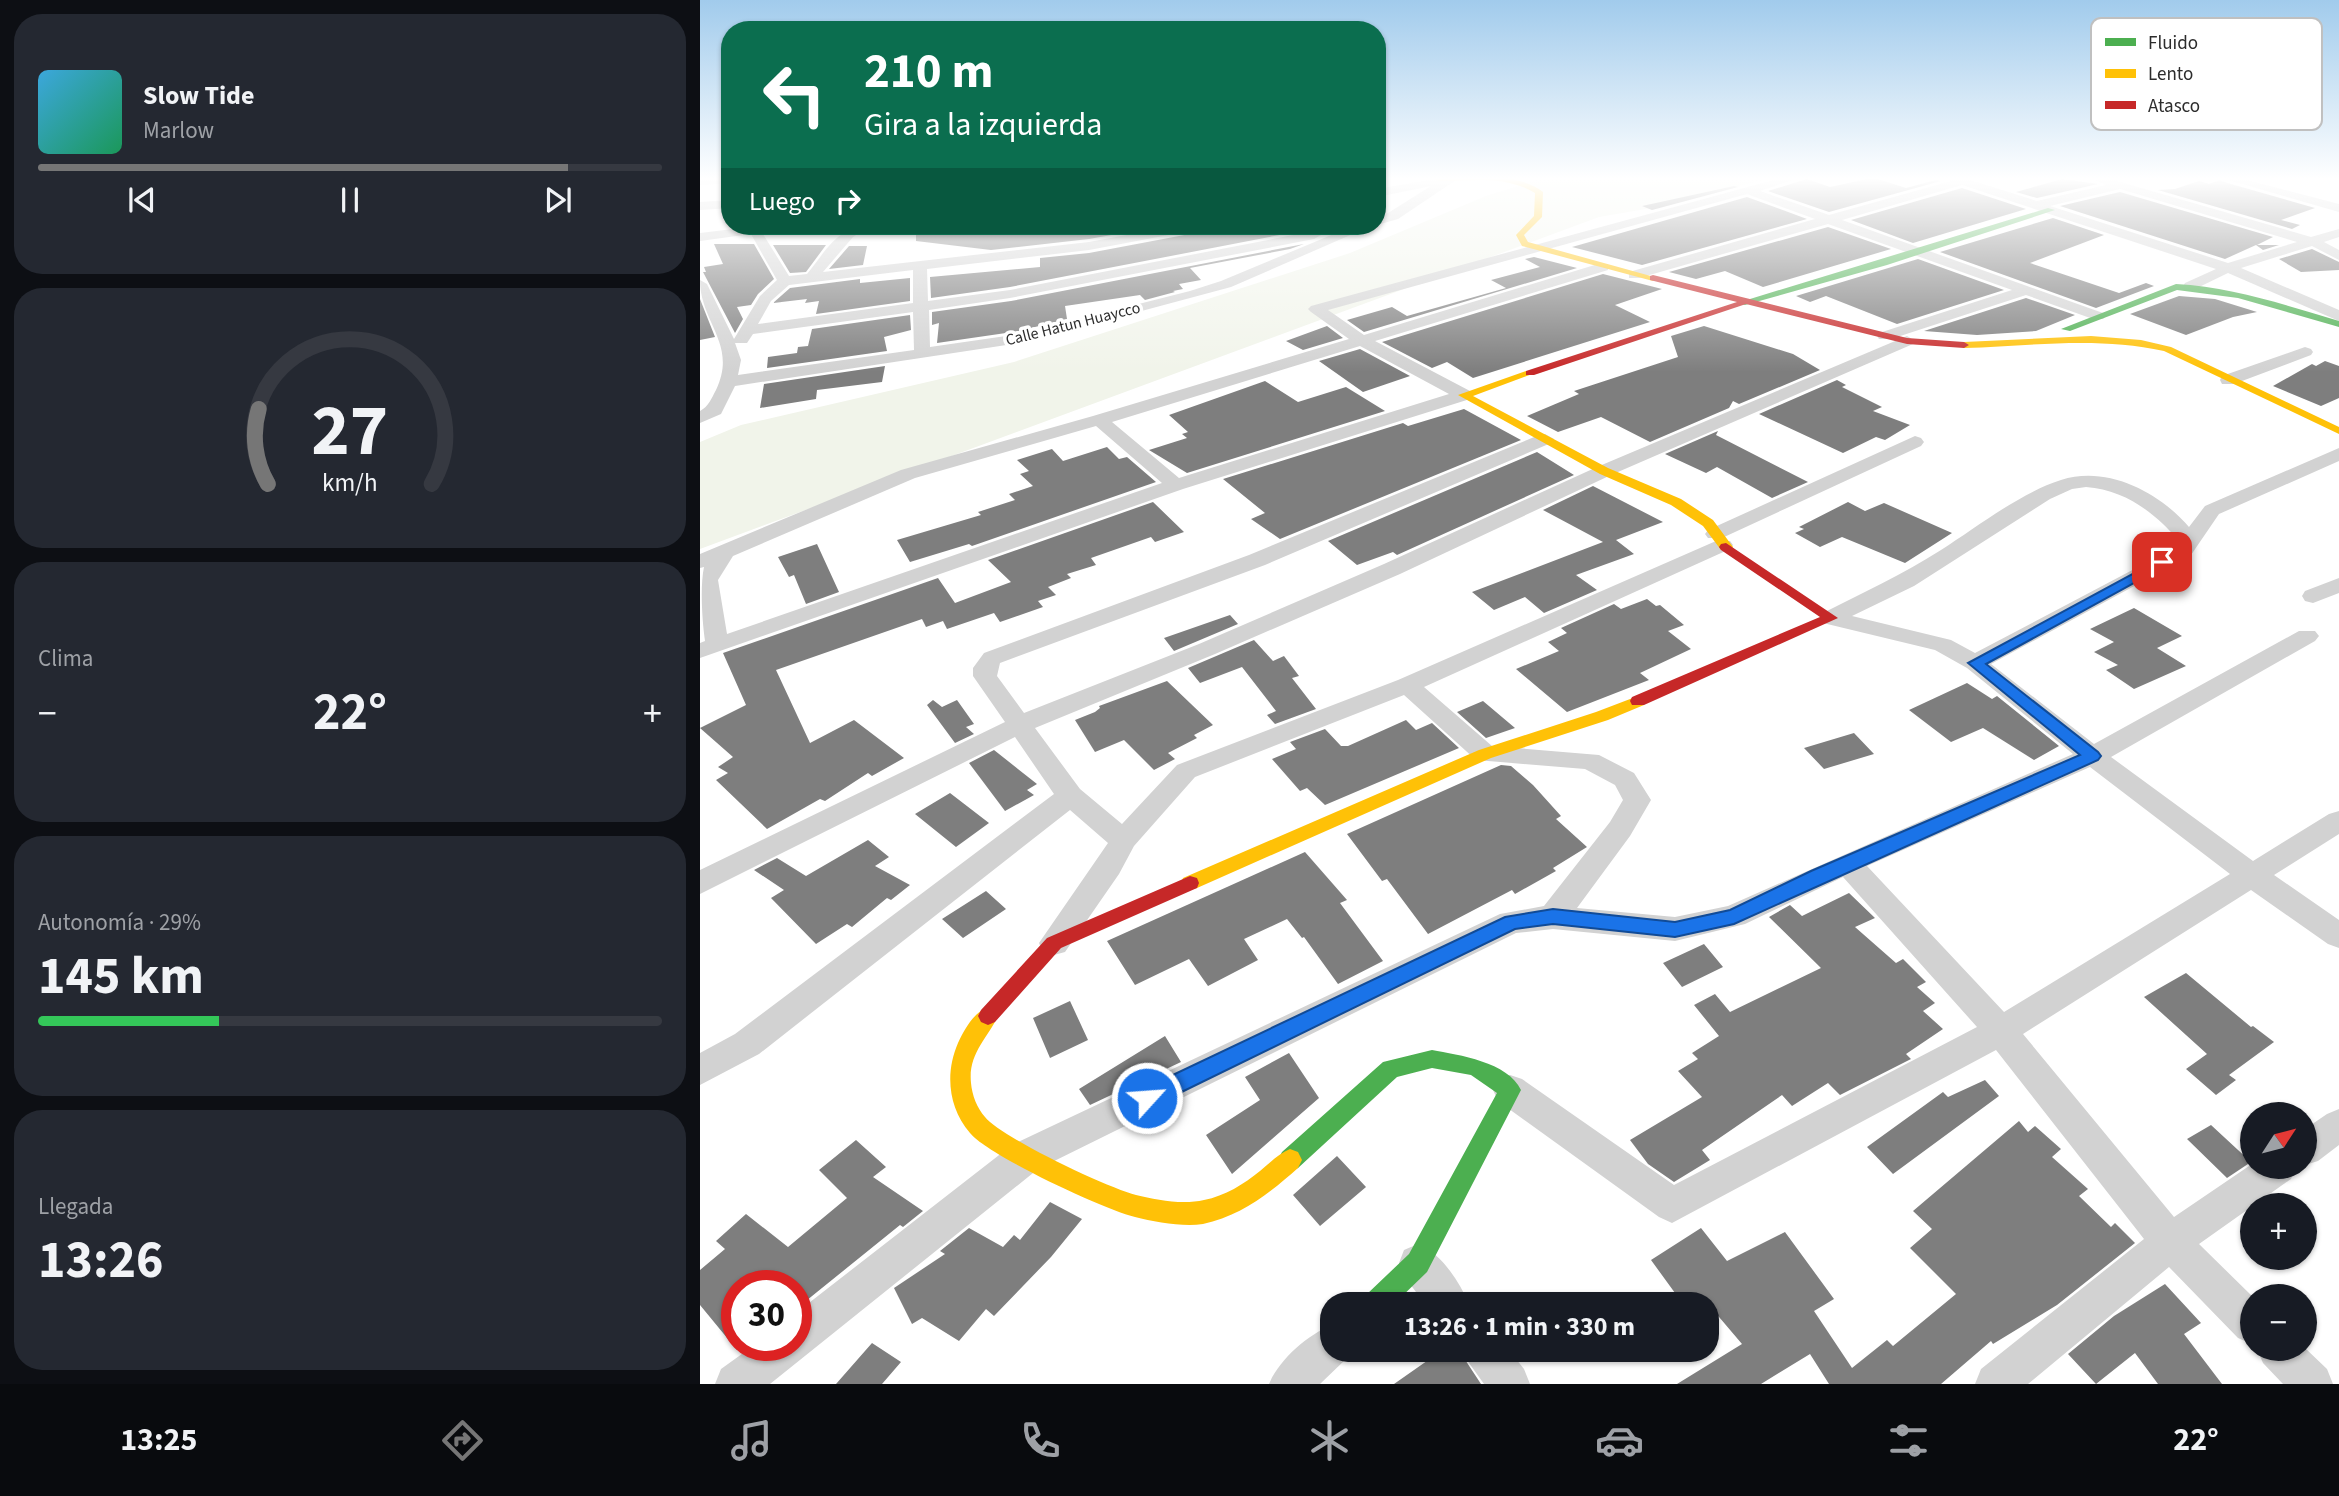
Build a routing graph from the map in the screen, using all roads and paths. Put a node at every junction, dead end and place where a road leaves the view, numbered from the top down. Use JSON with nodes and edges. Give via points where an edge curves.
{"nodes":[{"id":1,"x":763,"y":244,"type":"edge"},
{"id":2,"x":840,"y":244,"type":"edge"},
{"id":3,"x":1118,"y":244,"type":"edge"},
{"id":4,"x":1183,"y":244,"type":"edge"},
{"id":5,"x":1320,"y":244,"type":"edge"},
{"id":6,"x":1525,"y":244,"type":"edge"},
{"id":7,"x":1556,"y":244,"type":"edge"},
{"id":8,"x":1745,"y":244,"type":"edge"},
{"id":9,"x":1894,"y":244,"type":"edge"},
{"id":10,"x":1946,"y":244,"type":"edge"},
{"id":11,"x":2153,"y":244,"type":"edge"},
{"id":12,"x":2314,"y":244,"type":"edge"},
{"id":13,"x":2317,"y":244,"type":"edge"},
{"id":14,"x":1536,"y":249,"type":"junction"},
{"id":15,"x":1920,"y":253,"type":"junction"},
{"id":16,"x":2339,"y":256,"type":"edge"},
{"id":17,"x":920,"y":265,"type":"junction"},
{"id":18,"x":1603,"y":267,"type":"junction"},
{"id":19,"x":2228,"y":268,"type":"junction"},
{"id":20,"x":1634,"y":275,"type":"junction"},
{"id":21,"x":812,"y":277,"type":"junction"},
{"id":22,"x":785,"y":281,"type":"junction"},
{"id":23,"x":700,"y":284,"type":"edge"},
{"id":24,"x":2190,"y":286,"type":"junction"},
{"id":25,"x":2028,"y":290,"type":"junction"},
{"id":26,"x":1748,"y":302,"type":"junction"},
{"id":27,"x":921,"y":307,"type":"junction"},
{"id":28,"x":2098,"y":316,"type":"junction"},
{"id":29,"x":2339,"y":316,"type":"edge"},
{"id":30,"x":2339,"y":324,"type":"edge"},
{"id":31,"x":746,"y":330,"type":"junction"},
{"id":32,"x":1885,"y":336,"type":"junction"},
{"id":33,"x":1361,"y":340,"type":"junction"},
{"id":34,"x":2037,"y":340,"type":"junction"},
{"id":35,"x":1907,"y":341,"type":"junction"},
{"id":36,"x":2305,"y":352,"type":"dead end"},
{"id":37,"x":922,"y":354,"type":"junction"},
{"id":38,"x":733,"y":360,"type":"junction"},
{"id":39,"x":2228,"y":380,"type":"junction"},
{"id":40,"x":728,"y":382,"type":"junction"},
{"id":41,"x":1464,"y":395,"type":"junction"},
{"id":42,"x":700,"y":418,"type":"edge"},
{"id":43,"x":1099,"y":420,"type":"junction"},
{"id":44,"x":2339,"y":431,"type":"edge"},
{"id":45,"x":1545,"y":439,"type":"junction"},
{"id":46,"x":1915,"y":442,"type":"dead end"},
{"id":47,"x":2339,"y":454,"type":"edge"},
{"id":48,"x":1604,"y":471,"type":"junction"},
{"id":49,"x":1176,"y":485,"type":"junction"},
{"id":50,"x":1719,"y":540,"type":"junction"},
{"id":51,"x":2190,"y":540,"type":"junction"},
{"id":52,"x":724,"y":553,"type":"junction"},
{"id":53,"x":700,"y":562,"type":"edge"},
{"id":54,"x":2339,"y":585,"type":"edge"},
{"id":55,"x":2313,"y":596,"type":"dead end"},
{"id":56,"x":1830,"y":618,"type":"junction"},
{"id":57,"x":2307,"y":636,"type":"dead end"},
{"id":58,"x":708,"y":647,"type":"edge"},
{"id":59,"x":1975,"y":663,"type":"junction"},
{"id":60,"x":1407,"y":685,"type":"junction"},
{"id":61,"x":1021,"y":724,"type":"junction"},
{"id":62,"x":1485,"y":754,"type":"junction"},
{"id":63,"x":2092,"y":756,"type":"junction"},
{"id":64,"x":1069,"y":796,"type":"junction"},
{"id":65,"x":2339,"y":821,"type":"edge"},
{"id":66,"x":1123,"y":840,"type":"junction"},
{"id":67,"x":1848,"y":864,"type":"junction"},
{"id":68,"x":2253,"y":876,"type":"junction"},
{"id":69,"x":700,"y":883,"type":"edge"},
{"id":70,"x":1553,"y":917,"type":"junction"},
{"id":71,"x":2339,"y":936,"type":"edge"},
{"id":72,"x":1054,"y":943,"type":"junction"},
{"id":73,"x":2001,"y":1031,"type":"junction"},
{"id":74,"x":700,"y":1070,"type":"edge"},
{"id":75,"x":1510,"y":1090,"type":"junction"},
{"id":76,"x":2339,"y":1125,"type":"edge"},
{"id":77,"x":2317,"y":1141,"type":"edge"},
{"id":78,"x":1025,"y":1157,"type":"junction"},
{"id":79,"x":2259,"y":1180,"type":"edge"},
{"id":80,"x":2170,"y":1242,"type":"junction"},
{"id":81,"x":1418,"y":1263,"type":"junction"},
{"id":82,"x":1388,"y":1292,"type":"edge"},
{"id":83,"x":1440,"y":1292,"type":"edge"},
{"id":84,"x":2240,"y":1312,"type":"edge"},
{"id":85,"x":812,"y":1325,"type":"edge"},
{"id":86,"x":1320,"y":1356,"type":"edge"},
{"id":87,"x":766,"y":1361,"type":"edge"},
{"id":88,"x":2289,"y":1361,"type":"edge"},
{"id":89,"x":1493,"y":1362,"type":"edge"},
{"id":90,"x":736,"y":1384,"type":"edge"},
{"id":91,"x":1290,"y":1384,"type":"edge"},
{"id":92,"x":1509,"y":1384,"type":"edge"},
{"id":93,"x":1996,"y":1384,"type":"edge"},
{"id":94,"x":2312,"y":1384,"type":"edge"}],
"edges":[{"from":1,"to":22,"type":"street"},
{"from":2,"to":21,"type":"street"},
{"from":3,"to":17,"type":"street"},
{"from":4,"to":27,"type":"street","via":[[1010,294]]},
{"from":5,"to":37,"type":"street","name":"Calle Hatun Huaycco","via":[[1195,294],[1060,331]]},
{"from":6,"to":14,"type":"street"},
{"from":7,"to":14,"type":"street"},
{"from":8,"to":20,"type":"street"},
{"from":9,"to":15,"type":"street"},
{"from":10,"to":15,"type":"street"},
{"from":11,"to":19,"type":"street"},
{"from":12,"to":19,"type":"street"},
{"from":13,"to":16,"type":"street"},
{"from":14,"to":18,"type":"street"},
{"from":14,"to":33,"type":"street","via":[[1316,309]]},
{"from":15,"to":25,"type":"street"},
{"from":15,"to":26,"type":"street"},
{"from":17,"to":21,"type":"street"},
{"from":17,"to":27,"type":"street"},
{"from":18,"to":20,"type":"street"},
{"from":18,"to":33,"type":"street"},
{"from":19,"to":24,"type":"street"},
{"from":19,"to":29,"type":"street"},
{"from":20,"to":26,"type":"street"},
{"from":21,"to":22,"type":"street"},
{"from":22,"to":31,"type":"street","via":[[765,299]]},
{"from":23,"to":38,"type":"street"},
{"from":24,"to":28,"type":"street"},
{"from":24,"to":30,"type":"street"},
{"from":25,"to":28,"type":"street"},
{"from":25,"to":32,"type":"street"},
{"from":26,"to":32,"type":"street"},
{"from":26,"to":41,"type":"street"},
{"from":27,"to":31,"type":"street"},
{"from":27,"to":37,"type":"street"},
{"from":28,"to":34,"type":"street"},
{"from":31,"to":38,"type":"street"},
{"from":32,"to":35,"type":"street"},
{"from":33,"to":41,"type":"street"},
{"from":33,"to":43,"type":"street"},
{"from":34,"to":35,"type":"street","via":[[1983,345]]},
{"from":34,"to":39,"type":"street","via":[[2124,337],[2167,349]]},
{"from":35,"to":48,"type":"street"},
{"from":36,"to":39,"type":"street"},
{"from":37,"to":40,"type":"street","name":"Calle Hatun Huaycco"},
{"from":38,"to":40,"type":"street"},
{"from":39,"to":44,"type":"street"},
{"from":40,"to":42,"type":"street","via":[[715,410]]},
{"from":41,"to":45,"type":"street"},
{"from":41,"to":49,"type":"street"},
{"from":43,"to":49,"type":"street"},
{"from":43,"to":52,"type":"street","via":[[908,474]]},
{"from":45,"to":48,"type":"street"},
{"from":45,"to":61,"type":"street","via":[[1257,560],[992,658],[985,676]]},
{"from":46,"to":50,"type":"street"},
{"from":47,"to":51,"type":"street","via":[[2212,510]]},
{"from":48,"to":50,"type":"street","via":[[1676,502],[1708,523]]},
{"from":48,"to":61,"type":"street","via":[[1392,569]]},
{"from":49,"to":58,"type":"street"},
{"from":50,"to":56,"type":"street"},
{"from":50,"to":60,"type":"street"},
{"from":51,"to":56,"type":"street","via":[[2157,505],[2137,494],[2108,485],[2067,485],[2043,495],[1906,581]]},
{"from":51,"to":59,"type":"street","via":[[2184,551]]},
{"from":52,"to":53,"type":"street"},
{"from":52,"to":58,"type":"street","via":[[707,580]]},
{"from":54,"to":55,"type":"street"},
{"from":56,"to":59,"type":"street","via":[[1942,645]]},
{"from":56,"to":62,"type":"street","via":[[1602,716]]},
{"from":57,"to":63,"type":"street"},
{"from":59,"to":63,"type":"street"},
{"from":60,"to":62,"type":"street"},
{"from":60,"to":66,"type":"street","via":[[1186,771]]},
{"from":61,"to":64,"type":"street"},
{"from":61,"to":69,"type":"street"},
{"from":62,"to":70,"type":"street","via":[[1590,761],[1625,779],[1637,800]]},
{"from":62,"to":72,"type":"street"},
{"from":63,"to":67,"type":"street"},
{"from":63,"to":68,"type":"street"},
{"from":64,"to":66,"type":"street"},
{"from":64,"to":74,"type":"street","via":[[747,1044]]},
{"from":65,"to":68,"type":"street"},
{"from":66,"to":72,"type":"street"},
{"from":67,"to":70,"type":"street","via":[[1734,916],[1675,929]]},
{"from":67,"to":73,"type":"street"},
{"from":68,"to":71,"type":"street"},
{"from":68,"to":73,"type":"street"},
{"from":70,"to":78,"type":"street","via":[[1511,922]]},
{"from":72,"to":78,"type":"street","via":[[981,1023],[962,1052],[960,1090],[979,1128]]},
{"from":73,"to":75,"type":"street","via":[[1672,1205]]},
{"from":73,"to":80,"type":"street"},
{"from":75,"to":78,"type":"street","via":[[1476,1067],[1432,1059],[1391,1069],[1252,1194],[1202,1213],[1133,1206]]},
{"from":75,"to":81,"type":"street"},
{"from":76,"to":77,"type":"street"},
{"from":78,"to":85,"type":"street"},
{"from":79,"to":80,"type":"street"},
{"from":80,"to":84,"type":"street"},
{"from":80,"to":93,"type":"street"},
{"from":81,"to":82,"type":"street"},
{"from":81,"to":83,"type":"street"},
{"from":86,"to":91,"type":"street"},
{"from":87,"to":90,"type":"street"},
{"from":88,"to":94,"type":"street"},
{"from":89,"to":92,"type":"street"}]}
